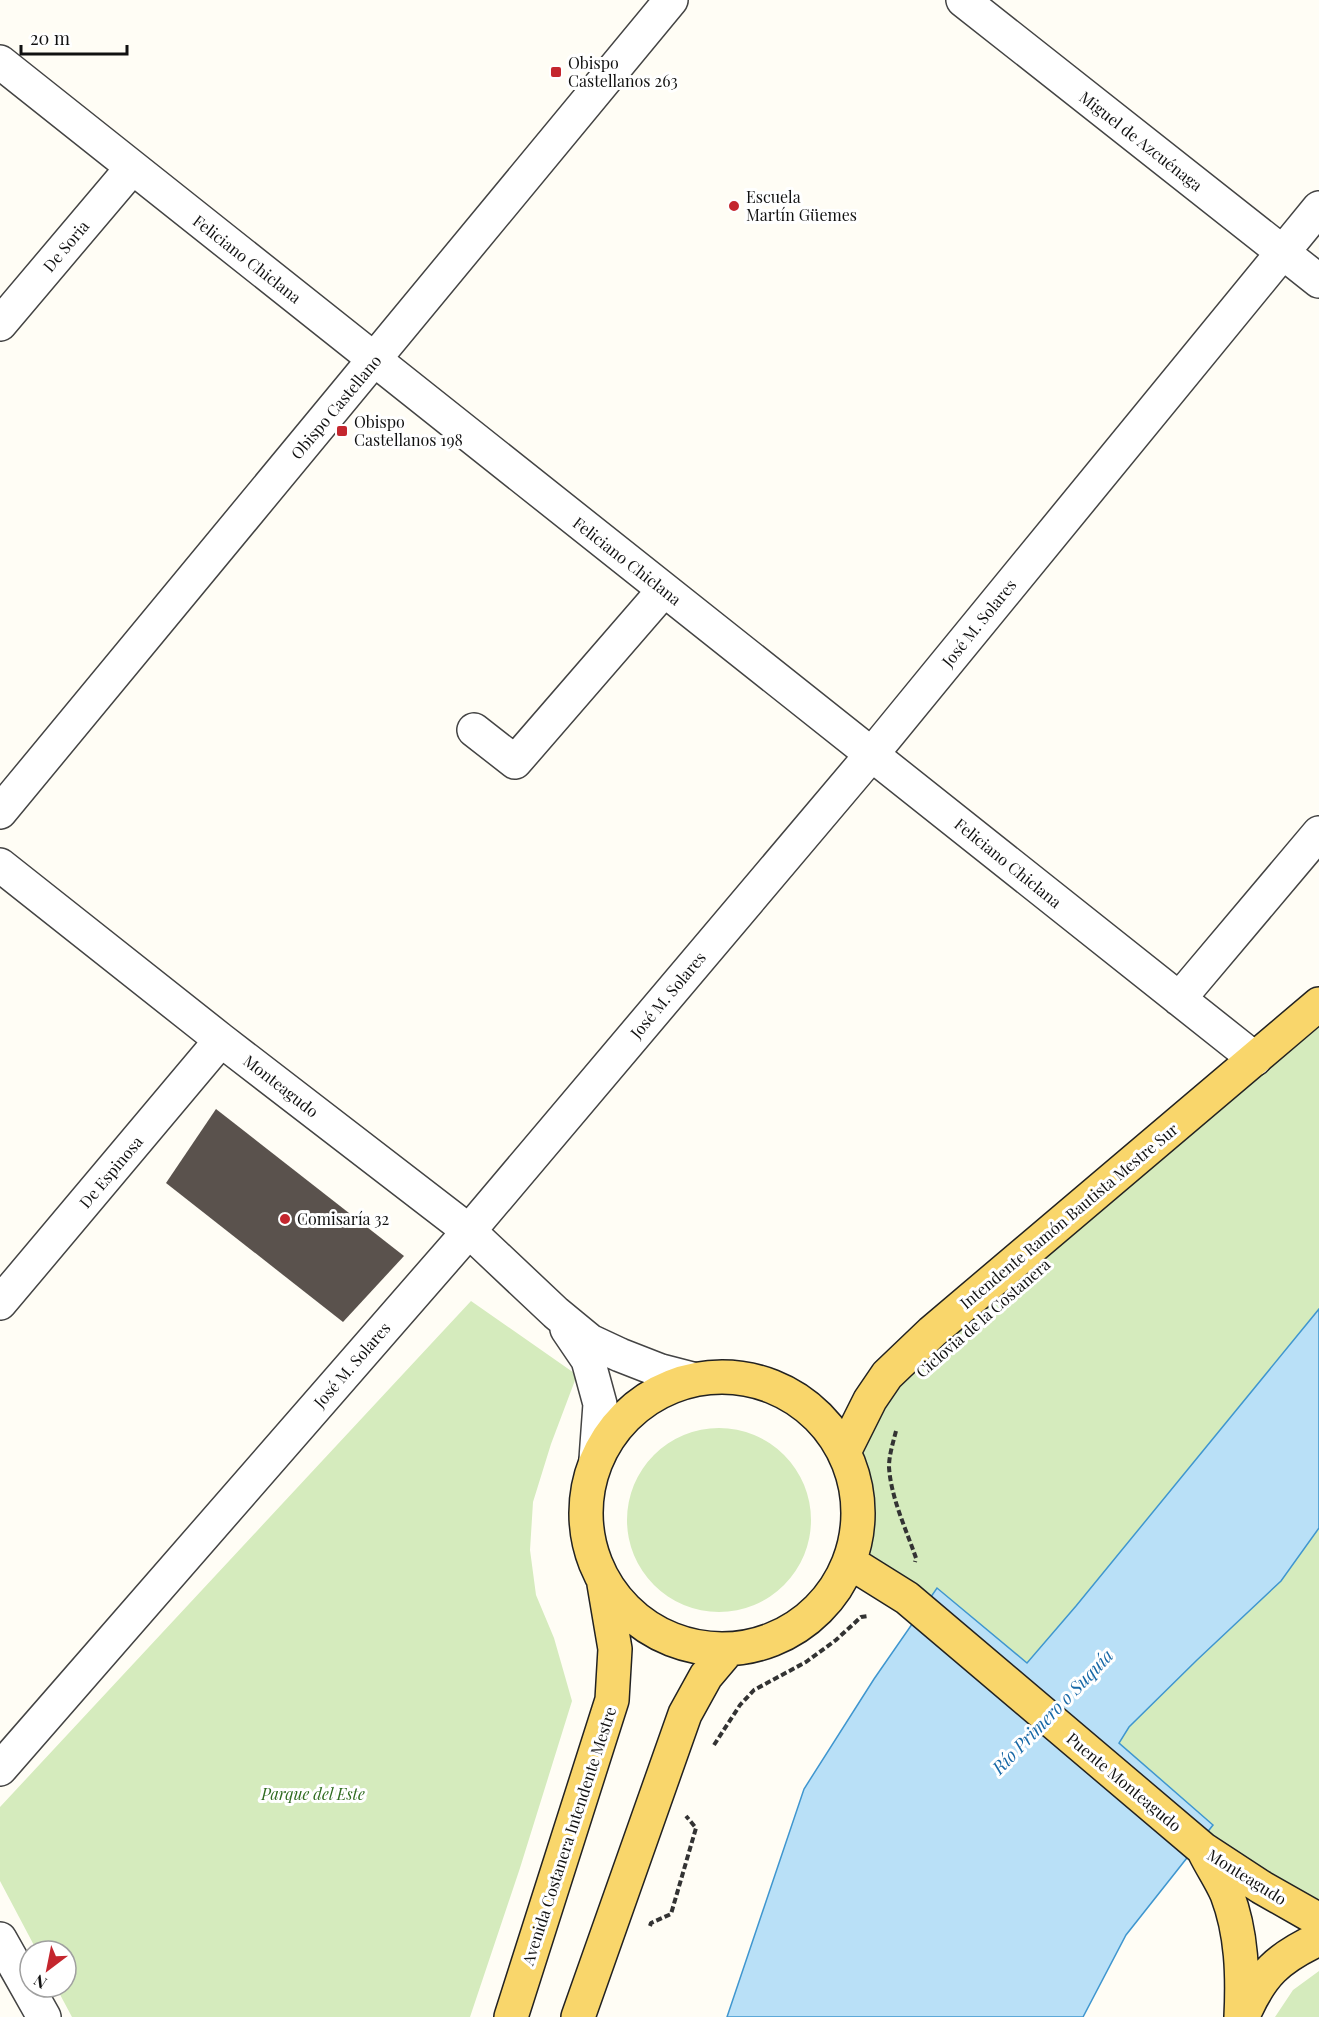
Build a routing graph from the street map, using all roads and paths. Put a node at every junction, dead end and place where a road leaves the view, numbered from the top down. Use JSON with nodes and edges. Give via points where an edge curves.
{"nodes":[{"id":1,"x":670,"y":0,"type":"edge"},
{"id":2,"x":963,"y":0,"type":"edge"},
{"id":3,"x":0,"y":62,"type":"edge"},
{"id":4,"x":132,"y":168,"type":"junction"},
{"id":5,"x":1319,"y":208,"type":"edge"},
{"id":6,"x":1282,"y":252,"type":"junction"},
{"id":7,"x":1319,"y":281,"type":"edge"},
{"id":8,"x":0,"y":324,"type":"edge"},
{"id":9,"x":374,"y":360,"type":"junction"},
{"id":10,"x":664,"y":590,"type":"junction"},
{"id":11,"x":474,"y":730,"type":"dead end"},
{"id":12,"x":872,"y":754,"type":"junction"},
{"id":13,"x":0,"y":812,"type":"edge"},
{"id":14,"x":1319,"y":833,"type":"edge"},
{"id":15,"x":0,"y":865,"type":"edge"},
{"id":16,"x":1179,"y":999,"type":"junction"},
{"id":17,"x":1319,"y":1004,"type":"edge"},
{"id":18,"x":221,"y":1040,"type":"junction"},
{"id":19,"x":1255,"y":1059,"type":"junction"},
{"id":20,"x":469,"y":1231,"type":"junction"},
{"id":21,"x":0,"y":1303,"type":"edge"},
{"id":22,"x":556,"y":1312,"type":"junction"},
{"id":23,"x":692,"y":1378,"type":"junction"},
{"id":24,"x":900,"y":1422,"type":"dead end"},
{"id":25,"x":845,"y":1450,"type":"junction"},
{"id":26,"x":596,"y":1459,"type":"junction"},
{"id":27,"x":851,"y":1563,"type":"junction"},
{"id":28,"x":604,"y":1582,"type":"junction"},
{"id":29,"x":902,"y":1594,"type":"junction"},
{"id":30,"x":728,"y":1650,"type":"junction"},
{"id":31,"x":711,"y":1750,"type":"dead end"},
{"id":32,"x":2,"y":1764,"type":"edge"},
{"id":33,"x":690,"y":1806,"type":"dead end"},
{"id":34,"x":1203,"y":1849,"type":"junction"},
{"id":35,"x":1319,"y":1920,"type":"edge"},
{"id":36,"x":647,"y":1934,"type":"dead end"},
{"id":37,"x":0,"y":1939,"type":"edge"},
{"id":38,"x":1319,"y":1939,"type":"edge"},
{"id":39,"x":44,"y":2017,"type":"edge"},
{"id":40,"x":511,"y":2017,"type":"edge"},
{"id":41,"x":578,"y":2017,"type":"edge"},
{"id":42,"x":1242,"y":2017,"type":"edge"}],
"edges":[{"from":1,"to":9,"type":"street","name":"Obispo Castellano"},
{"from":2,"to":6,"type":"street","name":"Miguel de Azcuénaga"},
{"from":3,"to":4,"type":"street","name":"Feliciano Chiclana"},
{"from":4,"to":8,"type":"street","name":"De Soria"},
{"from":4,"to":9,"type":"street","name":"Feliciano Chiclana"},
{"from":5,"to":6,"type":"street","name":"José M. Solares"},
{"from":6,"to":7,"type":"street","name":"Miguel de Azcuénaga"},
{"from":6,"to":12,"type":"street","name":"José M. Solares"},
{"from":9,"to":10,"type":"street","name":"Feliciano Chiclana"},
{"from":9,"to":13,"type":"street","name":"Obispo Castellano"},
{"from":10,"to":11,"type":"street","via":[[515,762]]},
{"from":10,"to":12,"type":"street","name":"Feliciano Chiclana"},
{"from":12,"to":16,"type":"street","name":"Feliciano Chiclana"},
{"from":12,"to":20,"type":"street","name":"José M. Solares"},
{"from":14,"to":16,"type":"street"},
{"from":15,"to":18,"type":"street","name":"Monteagudo"},
{"from":16,"to":19,"type":"street","name":"Feliciano Chiclana"},
{"from":17,"to":19,"type":"main road","name":"Intendente Ramón Bautista Mestre Sur"},
{"from":18,"to":20,"type":"street","name":"Monteagudo"},
{"from":18,"to":21,"type":"street","name":"De Espinosa"},
{"from":19,"to":25,"type":"main road","name":"Intendente Ramón Bautista Mestre Sur","via":[[887,1375]]},
{"from":20,"to":22,"type":"street","name":"Monteagudo"},
{"from":20,"to":32,"type":"street","name":"José M. Solares"},
{"from":22,"to":23,"type":"street","name":"Monteagudo","via":[[590,1341],[661,1371]]},
{"from":22,"to":26,"type":"street","name":"Monteagudo","via":[[588,1360],[600,1404]]},
{"from":23,"to":25,"type":"main road","via":[[736,1376],[779,1388],[819,1414]]},
{"from":23,"to":26,"type":"main road","via":[[651,1395],[618,1422]]},
{"from":24,"to":29,"type":"path","via":[[889,1468],[895,1499],[916,1558]]},
{"from":25,"to":27,"type":"main road","via":[[859,1496]]},
{"from":26,"to":28,"type":"main road","via":[[585,1500],[588,1543]]},
{"from":27,"to":29,"type":"main road"},
{"from":27,"to":30,"type":"main road","via":[[840,1585],[811,1619],[772,1641]]},
{"from":28,"to":30,"type":"main road","via":[[627,1612],[657,1633],[692,1647]]},
{"from":28,"to":40,"type":"main road","name":"Avenida Costanera Intendente Mestre","via":[[615,1649],[612,1700]]},
{"from":29,"to":31,"type":"path","via":[[881,1613],[861,1617],[806,1662],[754,1690]]},
{"from":29,"to":34,"type":"main road","name":"Puente Monteagudo"},
{"from":30,"to":41,"type":"main road","via":[[706,1676],[681,1724]]},
{"from":33,"to":36,"type":"path","via":[[686,1816],[696,1828],[671,1914],[651,1923]]},
{"from":34,"to":35,"type":"main road","name":"Monteagudo"},
{"from":34,"to":42,"type":"main road","name":"Monteagudo","via":[[1227,1894],[1236,1926]]},
{"from":37,"to":39,"type":"street"},
{"from":38,"to":42,"type":"main road","via":[[1293,1951],[1270,1970]]}]}
